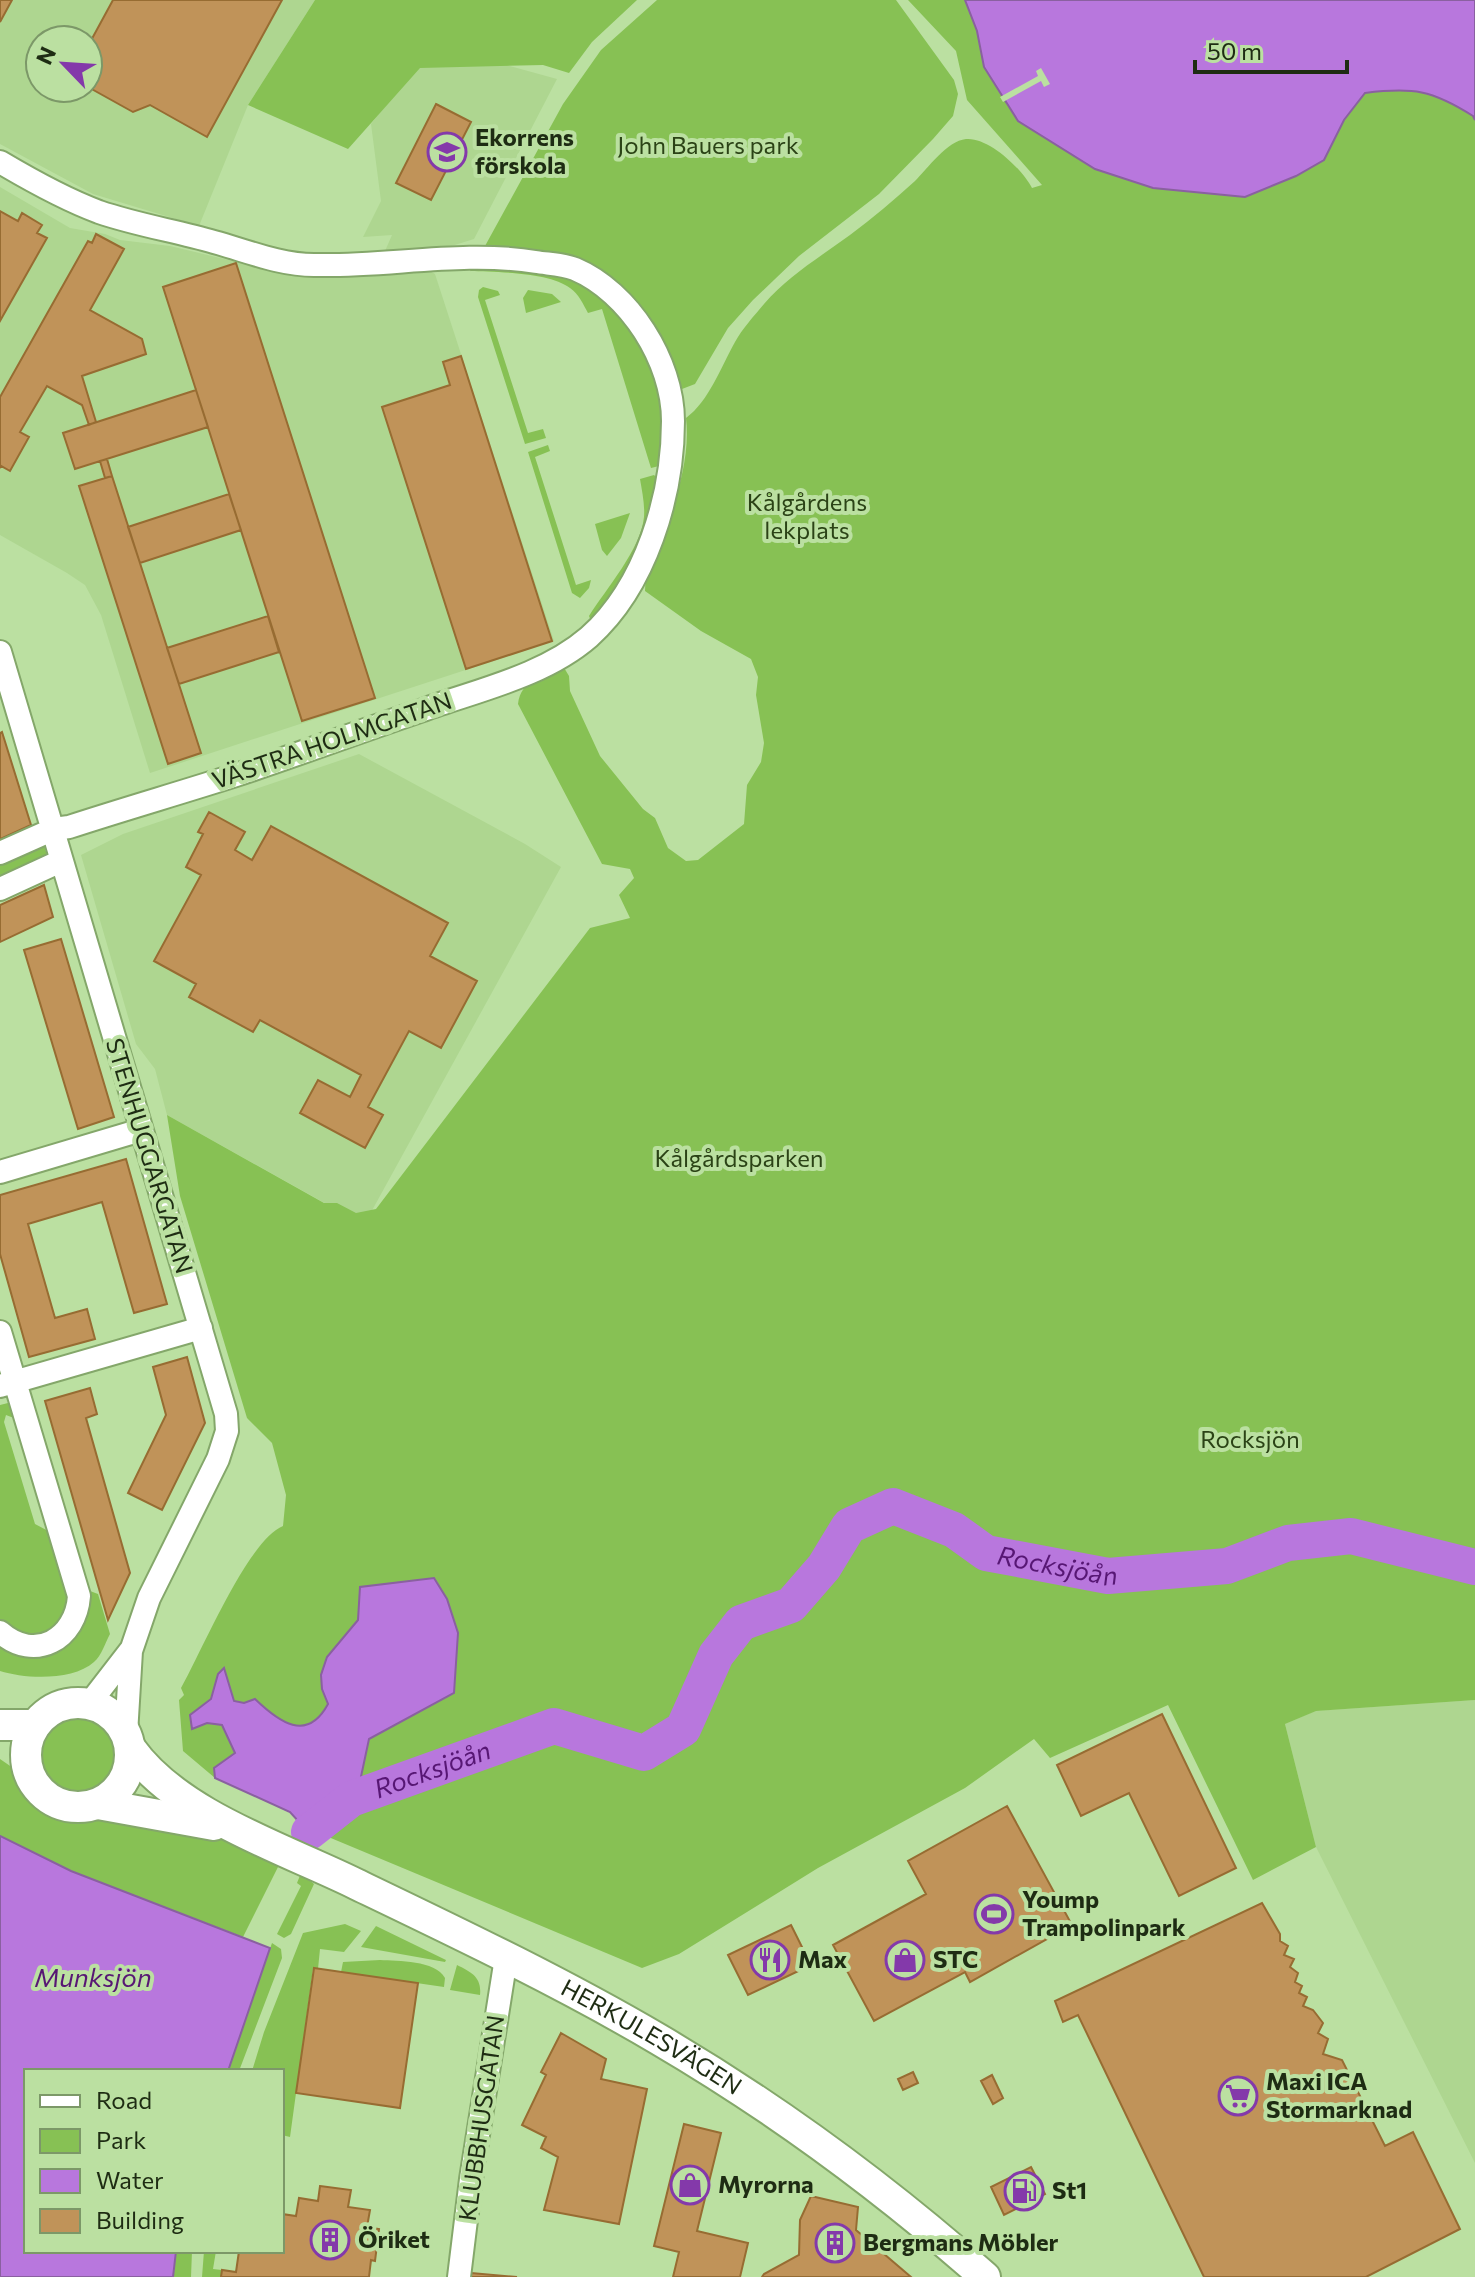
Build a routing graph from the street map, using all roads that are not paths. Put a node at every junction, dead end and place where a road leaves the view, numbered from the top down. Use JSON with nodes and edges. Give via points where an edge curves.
{"nodes":[{"id":1,"x":0,"y":162,"type":"edge"},
{"id":2,"x":0,"y":652,"type":"edge"},
{"id":3,"x":61,"y":828,"type":"junction"},
{"id":4,"x":0,"y":853,"type":"edge"},
{"id":5,"x":61,"y":861,"type":"junction"},
{"id":6,"x":0,"y":889,"type":"edge"},
{"id":7,"x":141,"y":1130,"type":"junction"},
{"id":8,"x":0,"y":1172,"type":"edge"},
{"id":9,"x":201,"y":1328,"type":"junction"},
{"id":10,"x":0,"y":1332,"type":"edge"},
{"id":11,"x":8,"y":1384,"type":"edge"},
{"id":12,"x":0,"y":1632,"type":"edge"},
{"id":13,"x":131,"y":1651,"type":"junction"},
{"id":14,"x":89,"y":1704,"type":"junction"},
{"id":15,"x":0,"y":1725,"type":"edge"},
{"id":16,"x":35,"y":1725,"type":"junction"},
{"id":17,"x":128,"y":1742,"type":"junction"},
{"id":18,"x":0,"y":1747,"type":"edge"},
{"id":19,"x":27,"y":1764,"type":"junction"},
{"id":20,"x":98,"y":1804,"type":"junction"},
{"id":21,"x":239,"y":1830,"type":"junction"},
{"id":22,"x":506,"y":1958,"type":"junction"},
{"id":23,"x":459,"y":2277,"type":"edge"},
{"id":24,"x":985,"y":2277,"type":"edge"}],
"edges":[{"from":1,"to":3,"type":"street","name":"VÄSTRA HOLMGATAN","via":[[99,212],[274,259],[311,265],[502,256],[572,267],[628,306],[653,347],[673,413],[673,456],[650,540],[629,586],[609,617],[558,660],[236,775]]},
{"from":2,"to":3,"type":"street","name":"STENHUGGARGATAN"},
{"from":3,"to":4,"type":"street","name":"VÄSTRA HOLMGATAN"},
{"from":3,"to":5,"type":"street","name":"STENHUGGARGATAN"},
{"from":5,"to":6,"type":"street"},
{"from":5,"to":7,"type":"street","name":"STENHUGGARGATAN"},
{"from":7,"to":8,"type":"street"},
{"from":7,"to":9,"type":"street","name":"STENHUGGARGATAN"},
{"from":9,"to":11,"type":"street"},
{"from":9,"to":13,"type":"street","name":"STENHUGGARGATAN","via":[[227,1431],[149,1598]]},
{"from":10,"to":11,"type":"street"},
{"from":11,"to":12,"type":"street","via":[[79,1596],[76,1618],[61,1637],[41,1646],[20,1644]]},
{"from":13,"to":14,"type":"street","name":"STENHUGGARGATAN"},
{"from":13,"to":17,"type":"street","name":"STENHUGGARGATAN"},
{"from":14,"to":16,"type":"main road","via":[[54,1709]]},
{"from":14,"to":17,"type":"main road","via":[[111,1715]]},
{"from":15,"to":16,"type":"main road"},
{"from":16,"to":19,"type":"main road"},
{"from":17,"to":20,"type":"main road","via":[[130,1766],[123,1782]]},
{"from":17,"to":21,"type":"main road","via":[[144,1768],[164,1786]]},
{"from":18,"to":19,"type":"main road"},
{"from":19,"to":20,"type":"main road","via":[[45,1796],[79,1808]]},
{"from":20,"to":21,"type":"main road"},
{"from":21,"to":22,"type":"main road","name":"HERKULESVÄGEN"},
{"from":22,"to":23,"type":"street","name":"KLUBBHUSGATAN"},
{"from":22,"to":24,"type":"main road","name":"HERKULESVÄGEN","via":[[658,2039],[788,2122]]}]}
